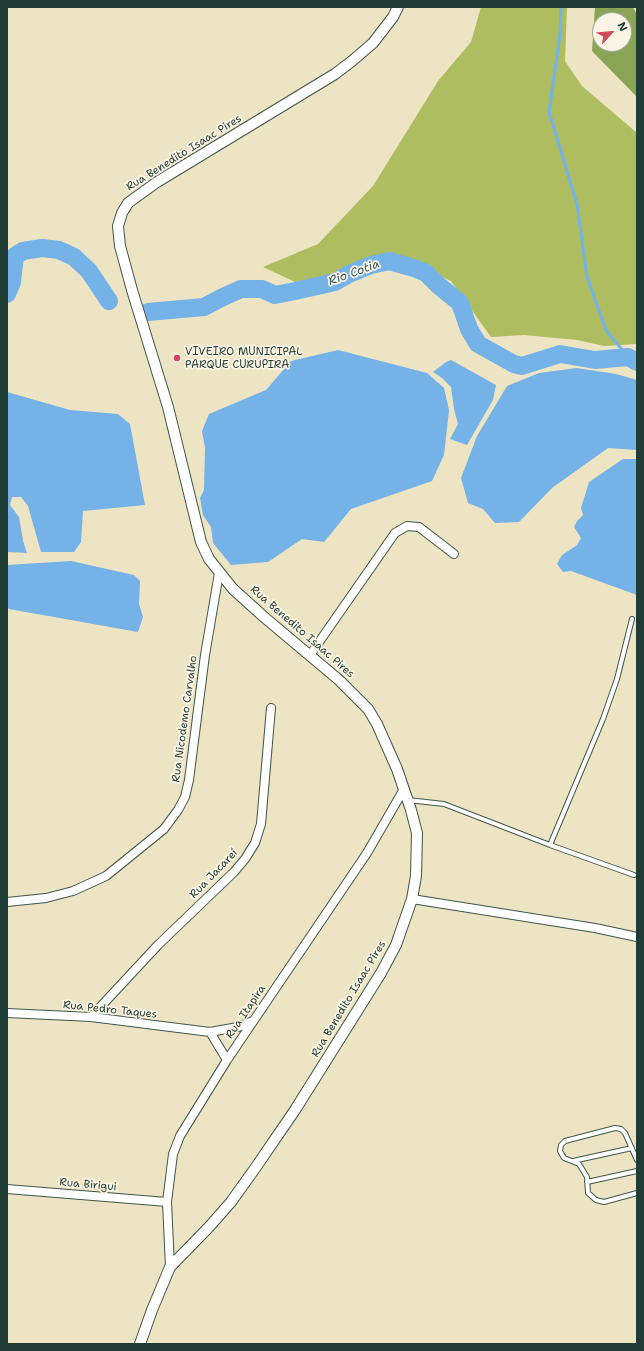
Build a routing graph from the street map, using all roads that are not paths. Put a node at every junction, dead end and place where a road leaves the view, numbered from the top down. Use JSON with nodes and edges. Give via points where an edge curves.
{"nodes":[{"id":1,"x":398,"y":7,"type":"edge"},
{"id":2,"x":454,"y":554,"type":"dead end"},
{"id":3,"x":219,"y":573,"type":"junction"},
{"id":4,"x":632,"y":619,"type":"dead end"},
{"id":5,"x":310,"y":655,"type":"junction"},
{"id":6,"x":271,"y":708,"type":"dead end"},
{"id":7,"x":404,"y":789,"type":"junction"},
{"id":8,"x":408,"y":800,"type":"junction"},
{"id":9,"x":550,"y":845,"type":"junction"},
{"id":10,"x":634,"y":875,"type":"dead end"},
{"id":11,"x":412,"y":899,"type":"junction"},
{"id":12,"x":7,"y":902,"type":"edge"},
{"id":13,"x":637,"y":936,"type":"edge"},
{"id":14,"x":7,"y":1013,"type":"edge"},
{"id":15,"x":91,"y":1017,"type":"junction"},
{"id":16,"x":253,"y":1021,"type":"junction"},
{"id":17,"x":210,"y":1032,"type":"junction"},
{"id":18,"x":227,"y":1060,"type":"junction"},
{"id":19,"x":632,"y":1148,"type":"junction"},
{"id":20,"x":637,"y":1160,"type":"edge"},
{"id":21,"x":573,"y":1161,"type":"junction"},
{"id":22,"x":637,"y":1171,"type":"edge"},
{"id":23,"x":587,"y":1182,"type":"junction"},
{"id":24,"x":7,"y":1189,"type":"edge"},
{"id":25,"x":637,"y":1193,"type":"edge"},
{"id":26,"x":167,"y":1202,"type":"junction"},
{"id":27,"x":170,"y":1267,"type":"junction"},
{"id":28,"x":140,"y":1344,"type":"edge"}],
"edges":[{"from":1,"to":3,"type":"street","name":"Rua Benedito Isaac Pires","via":[[373,43],[336,74],[157,182],[128,203],[122,213],[118,226],[120,246],[168,407],[201,542]]},
{"from":2,"to":5,"type":"street","via":[[419,527],[407,526],[395,533]]},
{"from":3,"to":5,"type":"street","name":"Rua Benedito Isaac Pires","via":[[264,617]]},
{"from":3,"to":12,"type":"street","name":"Rua Nicodemo Carvalho","via":[[205,655],[189,780],[185,797],[178,810],[164,829],[106,876],[73,891],[46,898]]},
{"from":4,"to":9,"type":"lane","via":[[617,679],[603,718]]},
{"from":5,"to":7,"type":"street","name":"Rua Benedito Isaac Pires","via":[[368,709],[377,724]]},
{"from":6,"to":15,"type":"street","name":"Rua Jacareí","via":[[261,824],[255,844],[234,872],[158,945]]},
{"from":7,"to":8,"type":"street","name":"Rua Benedito Isaac Pires"},
{"from":7,"to":16,"type":"street","name":"Rua Itapira","via":[[367,853]]},
{"from":8,"to":9,"type":"lane","via":[[444,804]]},
{"from":8,"to":11,"type":"street","name":"Rua Benedito Isaac Pires","via":[[417,833]]},
{"from":9,"to":10,"type":"lane"},
{"from":11,"to":13,"type":"street"},
{"from":11,"to":27,"type":"street","name":"Rua Benedito Isaac Pires","via":[[396,945],[381,973],[295,1110],[231,1202]]},
{"from":14,"to":15,"type":"street","name":"Rua Pedro Taques"},
{"from":15,"to":17,"type":"street","name":"Rua Pedro Taques"},
{"from":16,"to":17,"type":"street","name":"Rua Pedro Taques","via":[[238,1027]]},
{"from":16,"to":18,"type":"street","name":"Rua Itapira"},
{"from":17,"to":18,"type":"street"},
{"from":18,"to":26,"type":"street","name":"Rua Itapira","via":[[180,1136],[173,1154]]},
{"from":19,"to":20,"type":"lane"},
{"from":19,"to":21,"type":"lane"},
{"from":19,"to":21,"type":"lane","via":[[622,1129],[615,1128],[565,1141],[560,1151],[564,1158]]},
{"from":21,"to":23,"type":"lane","via":[[579,1164]]},
{"from":22,"to":23,"type":"lane"},
{"from":23,"to":25,"type":"lane","via":[[590,1196],[604,1202]]},
{"from":24,"to":26,"type":"street","name":"Rua Birigui"},
{"from":26,"to":27,"type":"street","name":"Rua Itapira"},
{"from":27,"to":28,"type":"street","name":"Rua Benedito Isaac Pires"}]}
